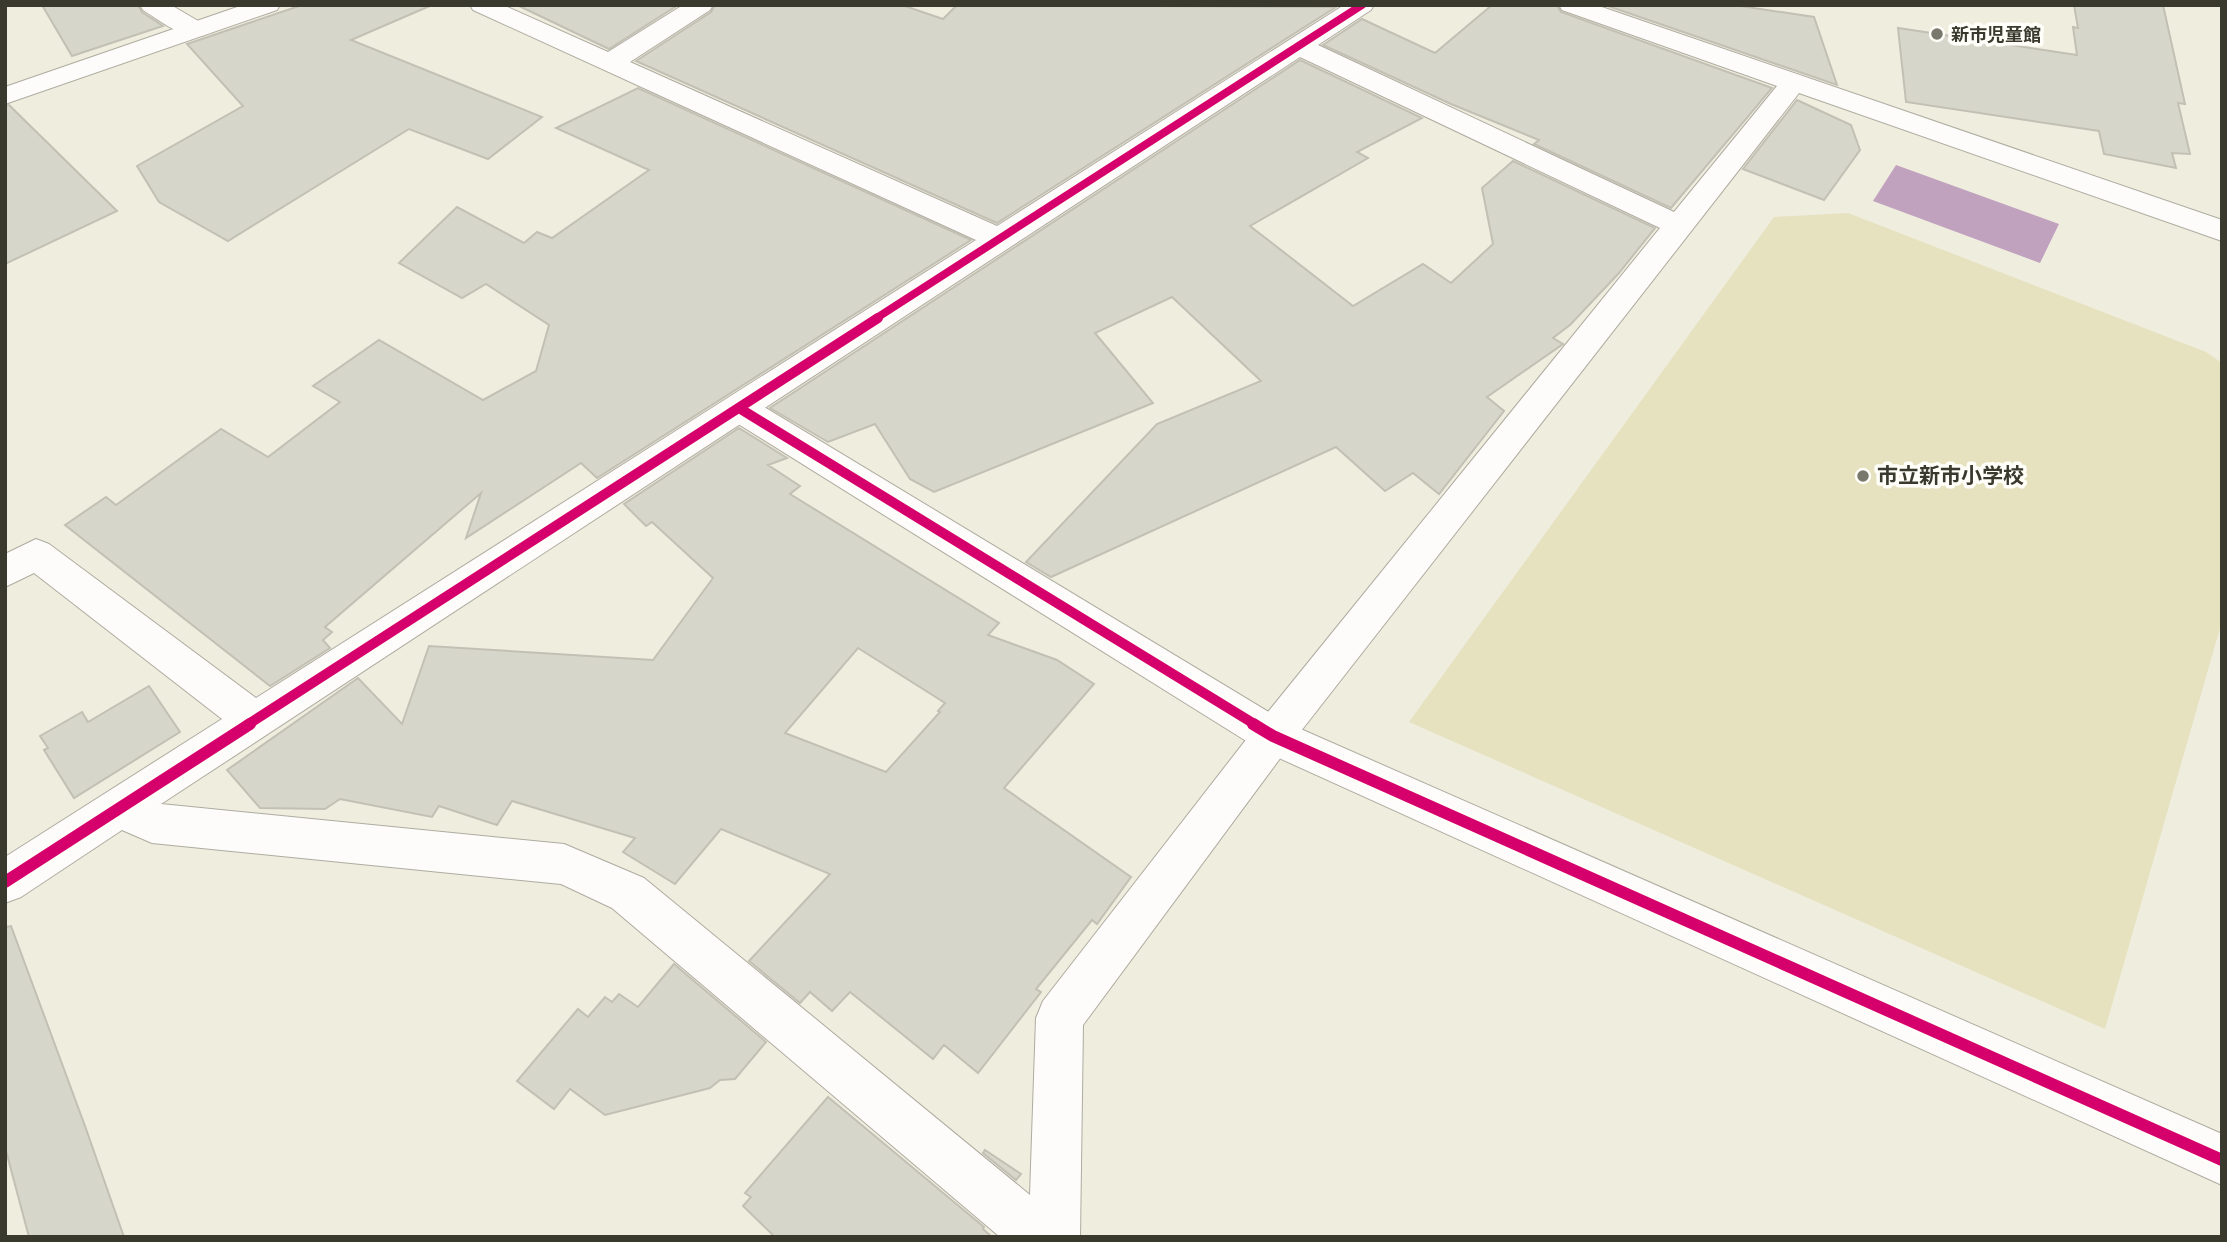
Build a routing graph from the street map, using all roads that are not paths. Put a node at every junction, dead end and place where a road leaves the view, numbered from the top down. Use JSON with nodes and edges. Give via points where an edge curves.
{"nodes":[{"id":1,"x":152,"y":5,"type":"edge"},
{"id":2,"x":268,"y":5,"type":"edge"},
{"id":3,"x":482,"y":5,"type":"edge"},
{"id":4,"x":701,"y":5,"type":"edge"},
{"id":5,"x":1362,"y":5,"type":"edge"},
{"id":6,"x":1571,"y":5,"type":"edge"},
{"id":7,"x":195,"y":30,"type":"junction"},
{"id":8,"x":1299,"y":46,"type":"junction"},
{"id":9,"x":608,"y":64,"type":"junction"},
{"id":10,"x":1793,"y":84,"type":"junction"},
{"id":11,"x":5,"y":96,"type":"edge"},
{"id":12,"x":1679,"y":226,"type":"junction"},
{"id":13,"x":2222,"y":231,"type":"edge"},
{"id":14,"x":1000,"y":239,"type":"junction"},
{"id":15,"x":739,"y":408,"type":"junction"},
{"id":16,"x":5,"y":572,"type":"edge"},
{"id":17,"x":254,"y":720,"type":"junction"},
{"id":18,"x":1273,"y":736,"type":"junction"},
{"id":19,"x":118,"y":808,"type":"junction"},
{"id":20,"x":5,"y":882,"type":"edge"},
{"id":21,"x":2222,"y":1160,"type":"edge"},
{"id":22,"x":1040,"y":1237,"type":"edge"},
{"id":23,"x":1054,"y":1237,"type":"edge"}],
"edges":[{"from":1,"to":7,"type":"street"},
{"from":2,"to":7,"type":"street"},
{"from":3,"to":9,"type":"street"},
{"from":4,"to":9,"type":"street"},
{"from":5,"to":8,"type":"street"},
{"from":6,"to":10,"type":"street"},
{"from":7,"to":11,"type":"street"},
{"from":8,"to":12,"type":"street"},
{"from":8,"to":14,"type":"street"},
{"from":9,"to":14,"type":"street"},
{"from":10,"to":12,"type":"street"},
{"from":10,"to":13,"type":"street"},
{"from":12,"to":18,"type":"street"},
{"from":14,"to":15,"type":"street"},
{"from":15,"to":17,"type":"street"},
{"from":15,"to":18,"type":"street"},
{"from":16,"to":17,"type":"street","via":[[36,554]]},
{"from":17,"to":19,"type":"street"},
{"from":18,"to":21,"type":"street"},
{"from":18,"to":23,"type":"street","via":[[1060,1018]]},
{"from":19,"to":20,"type":"street"},
{"from":19,"to":22,"type":"street","via":[[152,823],[564,864],[628,893]]}]}
